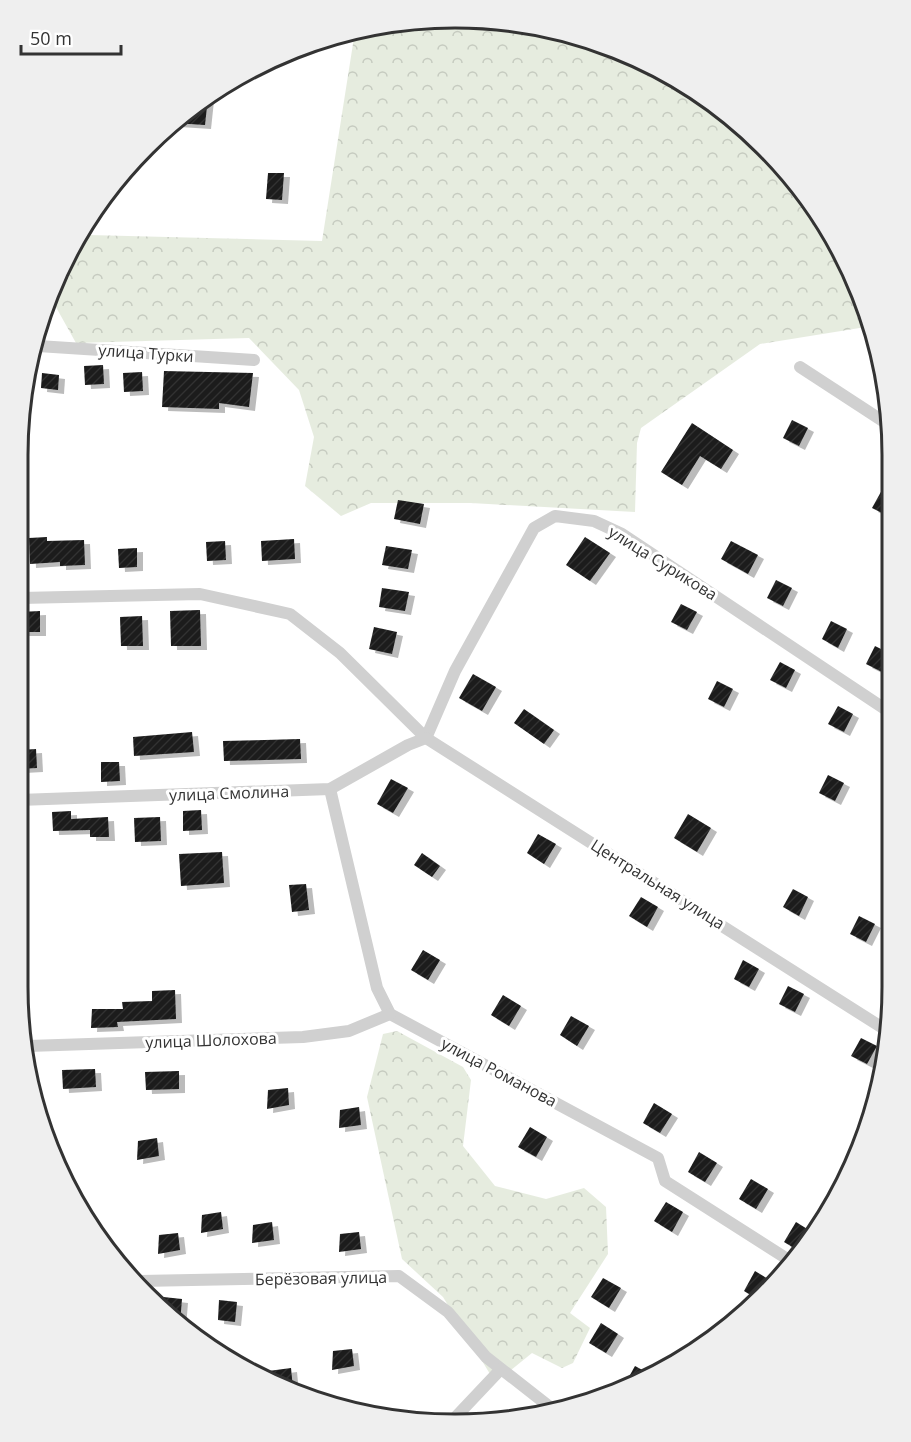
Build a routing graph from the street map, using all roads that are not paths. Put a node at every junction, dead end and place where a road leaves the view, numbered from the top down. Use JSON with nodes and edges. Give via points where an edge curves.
{"nodes":[{"id":1,"x":43,"y":346,"type":"edge"},
{"id":2,"x":254,"y":360,"type":"dead end"},
{"id":3,"x":800,"y":367,"type":"dead end"},
{"id":4,"x":881,"y":420,"type":"edge"},
{"id":5,"x":28,"y":597,"type":"edge"},
{"id":6,"x":882,"y":707,"type":"edge"},
{"id":7,"x":426,"y":738,"type":"junction"},
{"id":8,"x":330,"y":789,"type":"junction"},
{"id":9,"x":28,"y":800,"type":"edge"},
{"id":10,"x":390,"y":1014,"type":"junction"},
{"id":11,"x":881,"y":1027,"type":"edge"},
{"id":12,"x":33,"y":1046,"type":"edge"},
{"id":13,"x":785,"y":1258,"type":"edge"},
{"id":14,"x":147,"y":1281,"type":"edge"},
{"id":15,"x":501,"y":1369,"type":"junction"},
{"id":16,"x":545,"y":1404,"type":"edge"},
{"id":17,"x":459,"y":1414,"type":"edge"}],
"edges":[{"from":1,"to":2,"type":"street","name":"улица Турки"},
{"from":3,"to":4,"type":"street"},
{"from":5,"to":7,"type":"street","name":"Центральная улица","via":[[200,594],[290,614],[339,653]]},
{"from":6,"to":7,"type":"street","name":"улица Сурикова","via":[[622,534],[594,520],[555,516],[534,528],[455,672]]},
{"from":7,"to":8,"type":"street","name":"улица Смолина"},
{"from":7,"to":11,"type":"street","name":"Центральная улица"},
{"from":8,"to":9,"type":"street","name":"улица Смолина"},
{"from":8,"to":10,"type":"street","via":[[377,988]]},
{"from":10,"to":12,"type":"street","name":"улица Шолохова","via":[[349,1031],[303,1037]]},
{"from":10,"to":13,"type":"street","name":"улица Романова","via":[[658,1158],[665,1182]]},
{"from":14,"to":15,"type":"street","name":"Берёзовая улица","via":[[399,1276],[448,1312]]},
{"from":15,"to":16,"type":"street","name":"Берёзовая улица"},
{"from":15,"to":17,"type":"street"}]}
